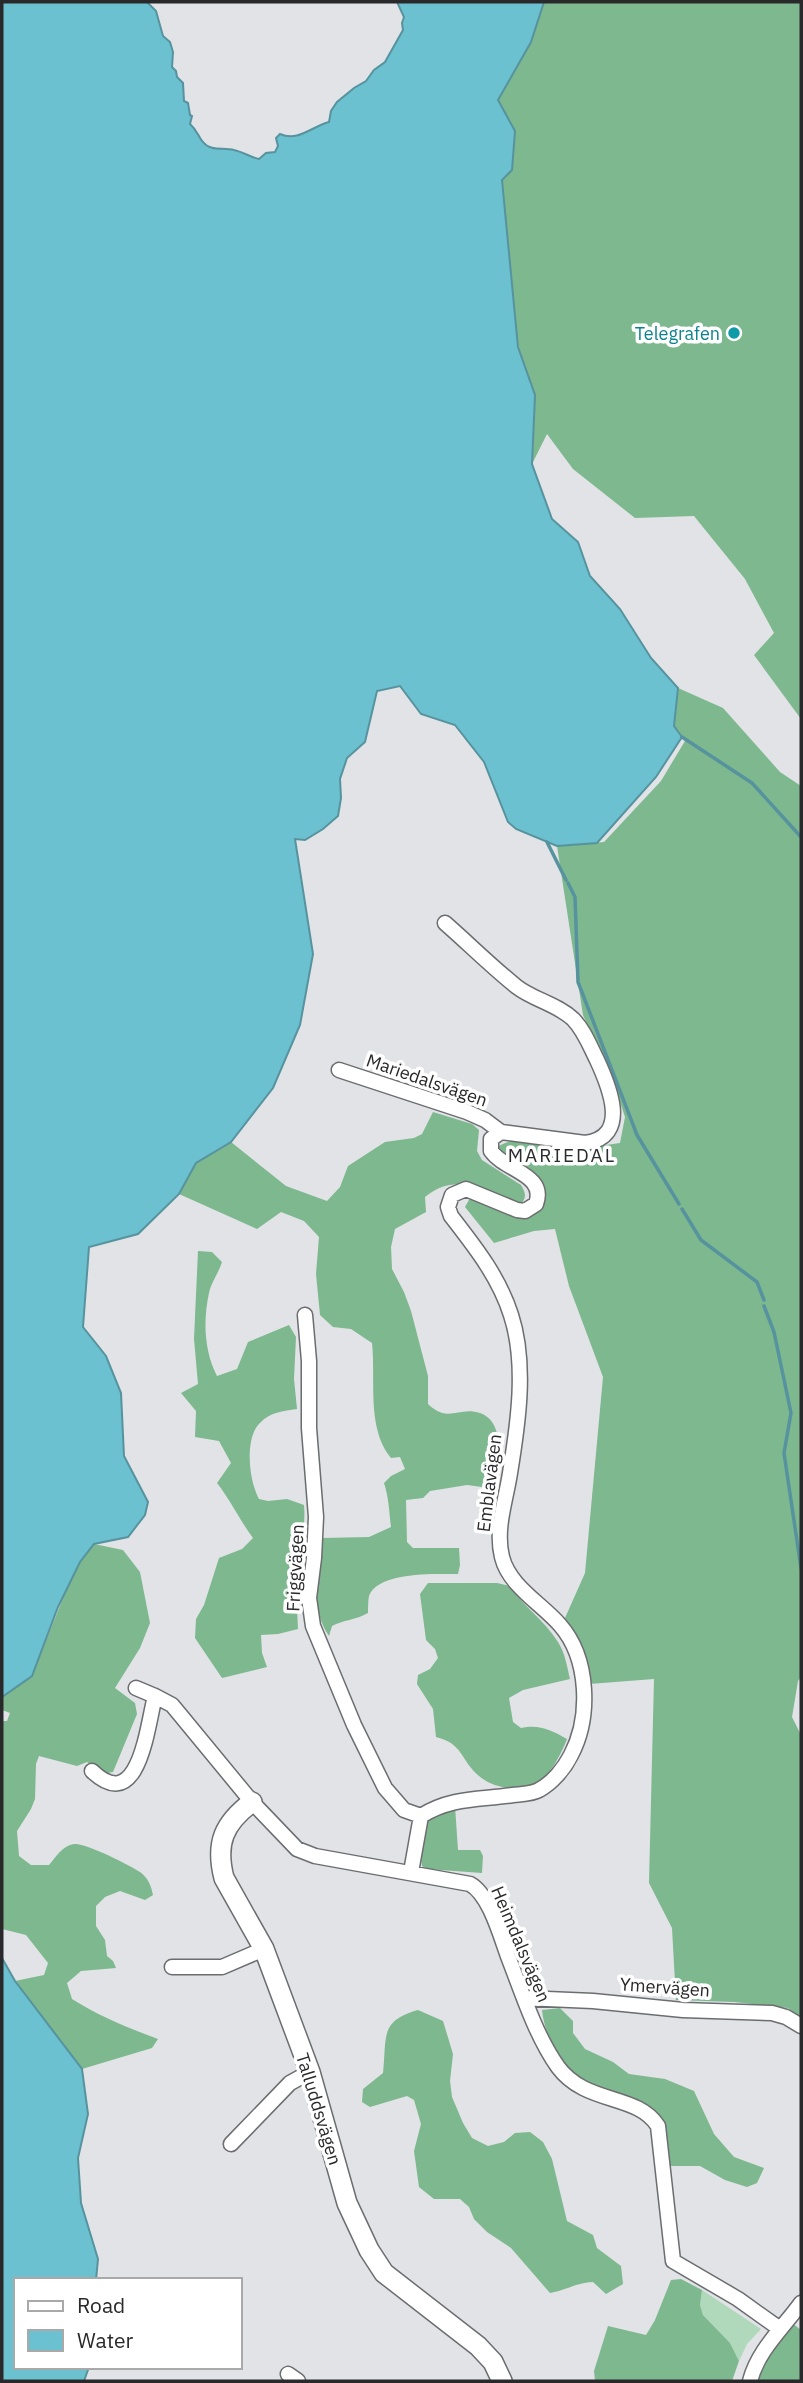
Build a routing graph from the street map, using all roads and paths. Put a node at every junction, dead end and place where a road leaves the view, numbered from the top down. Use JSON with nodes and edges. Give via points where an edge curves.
{"nodes":[{"id":1,"x":445,"y":923,"type":"dead end"},
{"id":2,"x":339,"y":1070,"type":"dead end"},
{"id":3,"x":501,"y":1132,"type":"junction"},
{"id":4,"x":447,"y":1203,"type":"joint"},
{"id":5,"x":305,"y":1315,"type":"dead end"},
{"id":6,"x":136,"y":1688,"type":"dead end"},
{"id":7,"x":155,"y":1696,"type":"junction"},
{"id":8,"x":92,"y":1771,"type":"dead end"},
{"id":9,"x":252,"y":1802,"type":"junction"},
{"id":10,"x":421,"y":1816,"type":"junction"},
{"id":11,"x":411,"y":1872,"type":"junction"},
{"id":12,"x":264,"y":1949,"type":"junction"},
{"id":13,"x":172,"y":1967,"type":"dead end"},
{"id":14,"x":524,"y":1998,"type":"junction"},
{"id":15,"x":801,"y":2026,"type":"edge"},
{"id":16,"x":310,"y":2072,"type":"junction"},
{"id":17,"x":231,"y":2144,"type":"dead end"},
{"id":18,"x":801,"y":2304,"type":"edge"},
{"id":19,"x":780,"y":2329,"type":"junction"},
{"id":20,"x":502,"y":2381,"type":"edge"},
{"id":21,"x":750,"y":2381,"type":"edge"}],
"edges":[{"from":1,"to":3,"type":"street","name":"Mariedalsvägen","via":[[516,986],[577,1024],[613,1099],[611,1125],[596,1141],[566,1142]]},
{"from":2,"to":3,"type":"street","name":"Mariedalsvägen","via":[[467,1112]]},
{"from":3,"to":4,"type":"street","name":"Mariedalsvägen","via":[[491,1139],[491,1151],[534,1182],[536,1204],[517,1210],[466,1189]]},
{"from":4,"to":10,"type":"street","name":"Emblavägen","via":[[498,1284],[517,1338],[518,1393],[502,1514],[503,1561],[572,1643],[582,1673],[583,1708],[572,1754],[562,1770],[537,1791],[463,1800],[437,1806]]},
{"from":5,"to":10,"type":"street","name":"Friggvägen","via":[[316,1517],[309,1598],[313,1626],[385,1788],[404,1810]]},
{"from":6,"to":7,"type":"street","name":"Heimdalsvägen"},
{"from":7,"to":8,"type":"street","via":[[131,1777],[114,1785]]},
{"from":7,"to":9,"type":"street","name":"Heimdalsvägen","via":[[172,1705]]},
{"from":9,"to":11,"type":"street","name":"Heimdalsvägen","via":[[291,1844],[306,1853]]},
{"from":9,"to":12,"type":"street","name":"Talluddsvägen","via":[[230,1821],[221,1858],[224,1878]]},
{"from":10,"to":11,"type":"street"},
{"from":11,"to":14,"type":"street","name":"Heimdalsvägen","via":[[477,1887]]},
{"from":12,"to":13,"type":"street","via":[[222,1967]]},
{"from":12,"to":16,"type":"street","name":"Talluddsvägen"},
{"from":14,"to":15,"type":"street","name":"Ymervägen","via":[[772,2013]]},
{"from":14,"to":19,"type":"street","name":"Heimdalsvägen","via":[[557,2066],[567,2077],[588,2092],[650,2114],[658,2126],[673,2261]]},
{"from":16,"to":17,"type":"street","via":[[290,2083]]},
{"from":16,"to":20,"type":"street","name":"Talluddsvägen","via":[[347,2203],[374,2260],[384,2273],[478,2346]]},
{"from":18,"to":19,"type":"street"},
{"from":19,"to":21,"type":"street","via":[[754,2367]]}]}
